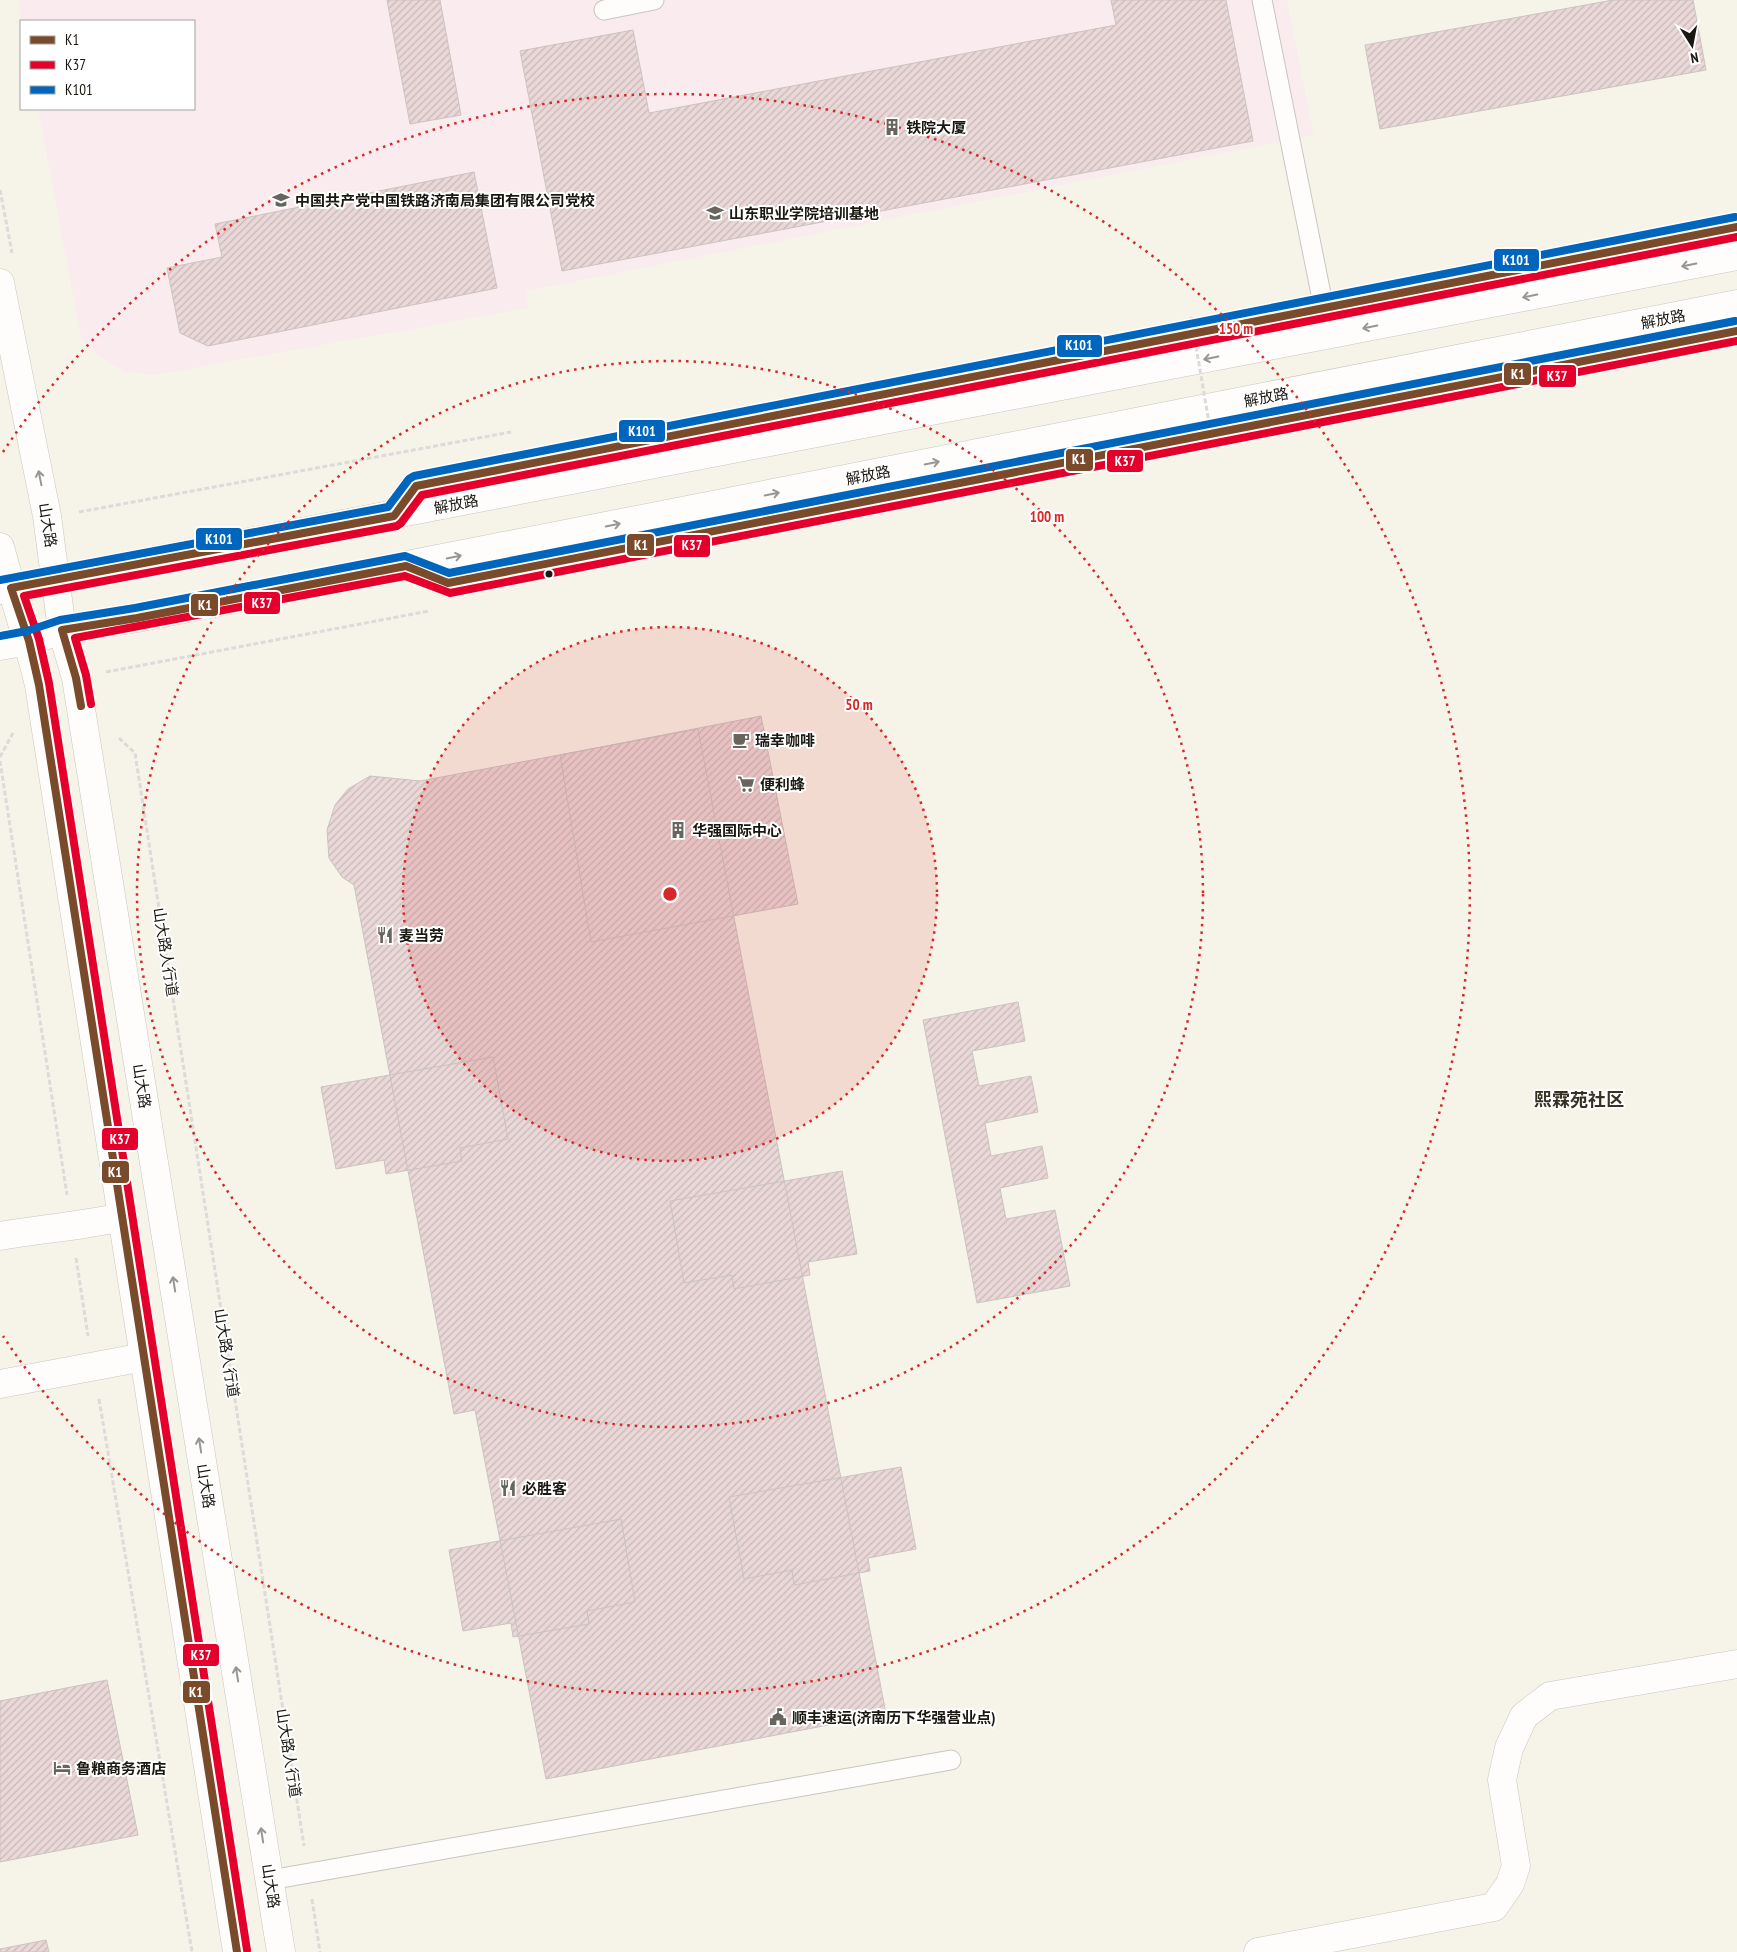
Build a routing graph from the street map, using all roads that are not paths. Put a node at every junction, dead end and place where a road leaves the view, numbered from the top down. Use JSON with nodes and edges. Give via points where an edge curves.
{"nodes":[{"id":1,"x":654,"y":0,"type":"edge"},
{"id":2,"x":1262,"y":0,"type":"edge"},
{"id":3,"x":604,"y":10,"type":"dead end"},
{"id":4,"x":1737,"y":227,"type":"edge"},
{"id":5,"x":1737,"y":256,"type":"edge"},
{"id":6,"x":0,"y":283,"type":"edge"},
{"id":7,"x":1737,"y":304,"type":"edge"},
{"id":8,"x":1324,"y":308,"type":"junction"},
{"id":9,"x":1737,"y":331,"type":"edge"},
{"id":10,"x":394,"y":516,"type":"junction"},
{"id":11,"x":0,"y":547,"type":"edge"},
{"id":12,"x":552,"y":562,"type":"joint"},
{"id":13,"x":406,"y":566,"type":"junction"},
{"id":14,"x":56,"y":578,"type":"junction"},
{"id":15,"x":448,"y":582,"type":"joint"},
{"id":16,"x":5,"y":589,"type":"edge"},
{"id":17,"x":62,"y":630,"type":"junction"},
{"id":18,"x":29,"y":641,"type":"junction"},
{"id":19,"x":0,"y":646,"type":"edge"},
{"id":20,"x":122,"y":1217,"type":"junction"},
{"id":21,"x":0,"y":1236,"type":"edge"},
{"id":22,"x":144,"y":1357,"type":"junction"},
{"id":23,"x":0,"y":1384,"type":"edge"},
{"id":24,"x":1737,"y":1664,"type":"edge"},
{"id":25,"x":951,"y":1760,"type":"dead end"},
{"id":26,"x":270,"y":1880,"type":"junction"},
{"id":27,"x":237,"y":1952,"type":"edge"},
{"id":28,"x":281,"y":1952,"type":"edge"},
{"id":29,"x":1258,"y":1952,"type":"edge"}],
"edges":[{"from":1,"to":3,"type":"lane"},
{"from":2,"to":8,"type":"lane"},
{"from":4,"to":8,"type":"main road"},
{"from":5,"to":10,"type":"main road","name":"解放路","one_way":true},
{"from":14,"to":6,"type":"main road","name":"山大路","one_way":true,"via":[[47,516]]},
{"from":13,"to":7,"type":"main road","name":"解放路","one_way":true},
{"from":8,"to":10,"type":"main road","via":[[416,486]]},
{"from":9,"to":12,"type":"main road"},
{"from":10,"to":14,"type":"main road","name":"解放路"},
{"from":11,"to":16,"type":"main road"},
{"from":12,"to":15,"type":"lane"},
{"from":13,"to":15,"type":"main road"},
{"from":13,"to":17,"type":"main road","name":"解放路"},
{"from":14,"to":16,"type":"main road","name":"解放路"},
{"from":14,"to":17,"type":"main road","name":"山大路"},
{"from":16,"to":18,"type":"main road"},
{"from":17,"to":18,"type":"main road","name":"解放路"},
{"from":26,"to":17,"type":"main road","name":"山大路","one_way":true,"via":[[76,678]]},
{"from":18,"to":19,"type":"main road","name":"解放路"},
{"from":18,"to":20,"type":"main road","via":[[39,685]]},
{"from":20,"to":21,"type":"main road"},
{"from":20,"to":22,"type":"main road"},
{"from":22,"to":23,"type":"main road"},
{"from":22,"to":27,"type":"main road"},
{"from":24,"to":29,"type":"main road","via":[[1550,1696],[1524,1716],[1509,1748],[1502,1780],[1516,1866],[1510,1884],[1494,1907]]},
{"from":25,"to":26,"type":"lane"},
{"from":26,"to":28,"type":"main road","name":"山大路"}]}
